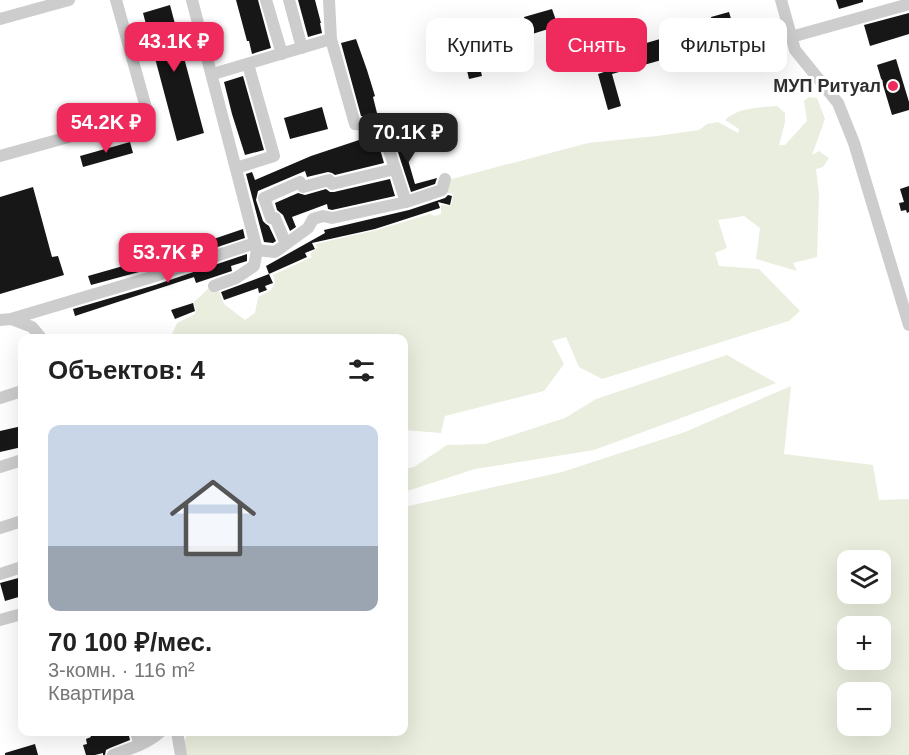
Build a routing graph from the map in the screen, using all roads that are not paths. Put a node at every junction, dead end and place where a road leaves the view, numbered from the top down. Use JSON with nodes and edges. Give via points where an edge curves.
{"nodes":[{"id":1,"x":69,"y":0,"type":"edge"},
{"id":2,"x":116,"y":0,"type":"edge"},
{"id":3,"x":192,"y":0,"type":"edge"},
{"id":4,"x":266,"y":0,"type":"edge"},
{"id":5,"x":289,"y":0,"type":"edge"},
{"id":6,"x":329,"y":0,"type":"edge"},
{"id":7,"x":781,"y":0,"type":"edge"},
{"id":8,"x":909,"y":4,"type":"edge"},
{"id":9,"x":0,"y":19,"type":"edge"},
{"id":10,"x":791,"y":36,"type":"junction"},
{"id":11,"x":331,"y":39,"type":"junction"},
{"id":12,"x":302,"y":48,"type":"junction"},
{"id":13,"x":282,"y":54,"type":"junction"},
{"id":14,"x":248,"y":64,"type":"junction"},
{"id":15,"x":213,"y":74,"type":"junction"},
{"id":16,"x":0,"y":156,"type":"edge"},
{"id":17,"x":236,"y":168,"type":"junction"},
{"id":18,"x":395,"y":169,"type":"junction"},
{"id":19,"x":445,"y":179,"type":"dead end"},
{"id":20,"x":406,"y":202,"type":"junction"},
{"id":21,"x":286,"y":244,"type":"junction"},
{"id":22,"x":256,"y":246,"type":"junction"},
{"id":23,"x":214,"y":285,"type":"dead end"},
{"id":24,"x":6,"y":319,"type":"edge"},
{"id":25,"x":909,"y":325,"type":"edge"},
{"id":26,"x":38,"y":334,"type":"edge"},
{"id":27,"x":18,"y":392,"type":"edge"},
{"id":28,"x":0,"y":398,"type":"edge"},
{"id":29,"x":18,"y":461,"type":"edge"},
{"id":30,"x":0,"y":466,"type":"edge"},
{"id":31,"x":18,"y":522,"type":"edge"},
{"id":32,"x":0,"y":528,"type":"edge"},
{"id":33,"x":18,"y":568,"type":"edge"},
{"id":34,"x":0,"y":574,"type":"edge"},
{"id":35,"x":18,"y":615,"type":"edge"},
{"id":36,"x":0,"y":620,"type":"edge"},
{"id":37,"x":137,"y":736,"type":"edge"},
{"id":38,"x":156,"y":736,"type":"edge"},
{"id":39,"x":178,"y":736,"type":"edge"},
{"id":40,"x":140,"y":745,"type":"junction"},
{"id":41,"x":113,"y":755,"type":"edge"},
{"id":42,"x":181,"y":755,"type":"edge"}],
"edges":[{"from":1,"to":9,"type":"street"},
{"from":2,"to":16,"type":"street","via":[[147,115]]},
{"from":3,"to":15,"type":"street"},
{"from":4,"to":13,"type":"street"},
{"from":5,"to":12,"type":"street"},
{"from":6,"to":11,"type":"street"},
{"from":7,"to":10,"type":"street"},
{"from":8,"to":10,"type":"street"},
{"from":10,"to":25,"type":"street","via":[[795,50],[838,103],[854,143]]},
{"from":11,"to":12,"type":"street"},
{"from":11,"to":18,"type":"street","via":[[355,124],[381,126]]},
{"from":12,"to":13,"type":"street"},
{"from":13,"to":14,"type":"street"},
{"from":14,"to":15,"type":"street"},
{"from":14,"to":17,"type":"street","via":[[274,156]]},
{"from":15,"to":17,"type":"street"},
{"from":17,"to":22,"type":"street"},
{"from":18,"to":20,"type":"street"},
{"from":18,"to":21,"type":"street","via":[[332,184],[329,180],[303,187],[300,183],[264,198]]},
{"from":19,"to":20,"type":"street","via":[[442,190]]},
{"from":20,"to":21,"type":"street","via":[[313,219],[308,228]]},
{"from":21,"to":22,"type":"street","via":[[275,252]]},
{"from":22,"to":23,"type":"street","via":[[254,266],[236,278]]},
{"from":22,"to":24,"type":"street"},
{"from":24,"to":26,"type":"street","via":[[32,327]]},
{"from":27,"to":28,"type":"street"},
{"from":29,"to":30,"type":"street"},
{"from":31,"to":32,"type":"street"},
{"from":33,"to":34,"type":"street"},
{"from":35,"to":36,"type":"street"},
{"from":37,"to":40,"type":"street"},
{"from":38,"to":40,"type":"street"},
{"from":39,"to":42,"type":"street"},
{"from":40,"to":41,"type":"street"}]}
